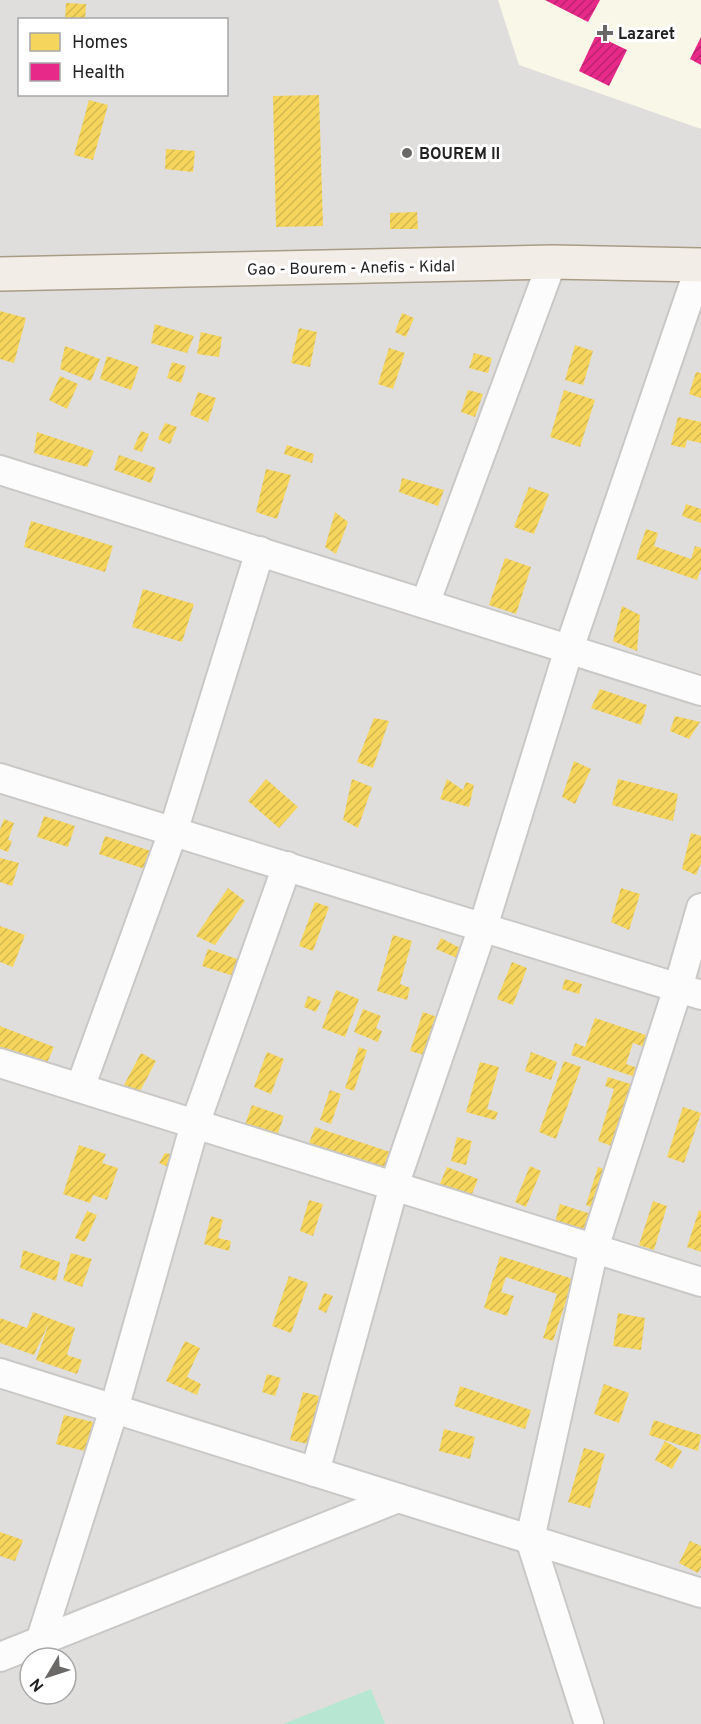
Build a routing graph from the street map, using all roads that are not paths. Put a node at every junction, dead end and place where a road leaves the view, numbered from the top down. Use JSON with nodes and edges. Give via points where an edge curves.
{"nodes":[{"id":1,"x":552,"y":262,"type":"junction"},
{"id":2,"x":700,"y":264,"type":"edge"},
{"id":3,"x":0,"y":274,"type":"edge"},
{"id":4,"x":0,"y":470,"type":"edge"},
{"id":5,"x":260,"y":551,"type":"junction"},
{"id":6,"x":425,"y":604,"type":"junction"},
{"id":7,"x":569,"y":649,"type":"junction"},
{"id":8,"x":701,"y":691,"type":"edge"},
{"id":9,"x":0,"y":778,"type":"edge"},
{"id":10,"x":173,"y":832,"type":"junction"},
{"id":11,"x":286,"y":866,"type":"junction"},
{"id":12,"x":701,"y":908,"type":"edge"},
{"id":13,"x":483,"y":927,"type":"junction"},
{"id":14,"x":689,"y":992,"type":"edge"},
{"id":15,"x":2,"y":1069,"type":"edge"},
{"id":16,"x":80,"y":1088,"type":"junction"},
{"id":17,"x":195,"y":1124,"type":"junction"},
{"id":18,"x":394,"y":1186,"type":"junction"},
{"id":19,"x":594,"y":1248,"type":"junction"},
{"id":20,"x":701,"y":1282,"type":"edge"},
{"id":21,"x":0,"y":1373,"type":"edge"},
{"id":22,"x":114,"y":1409,"type":"junction"},
{"id":23,"x":315,"y":1472,"type":"junction"},
{"id":24,"x":398,"y":1498,"type":"junction"},
{"id":25,"x":530,"y":1539,"type":"junction"},
{"id":26,"x":701,"y":1593,"type":"edge"},
{"id":27,"x":40,"y":1642,"type":"junction"},
{"id":28,"x":0,"y":1657,"type":"edge"},
{"id":29,"x":590,"y":1724,"type":"edge"}],
"edges":[{"from":1,"to":2,"type":"main road","name":"Gao - Bourem - Anefis - Kidal"},
{"from":1,"to":3,"type":"main road","name":"Gao - Bourem - Anefis - Kidal"},
{"from":1,"to":6,"type":"street"},
{"from":2,"to":7,"type":"street"},
{"from":4,"to":5,"type":"street"},
{"from":5,"to":6,"type":"street"},
{"from":5,"to":10,"type":"street"},
{"from":6,"to":7,"type":"street"},
{"from":7,"to":8,"type":"street"},
{"from":7,"to":13,"type":"street"},
{"from":9,"to":10,"type":"street"},
{"from":10,"to":11,"type":"street"},
{"from":10,"to":16,"type":"street"},
{"from":11,"to":13,"type":"street"},
{"from":11,"to":17,"type":"street"},
{"from":12,"to":14,"type":"street"},
{"from":13,"to":14,"type":"street"},
{"from":13,"to":18,"type":"street"},
{"from":14,"to":19,"type":"street"},
{"from":15,"to":16,"type":"street"},
{"from":16,"to":17,"type":"street"},
{"from":17,"to":18,"type":"street"},
{"from":17,"to":22,"type":"street"},
{"from":18,"to":19,"type":"street"},
{"from":18,"to":23,"type":"street"},
{"from":19,"to":20,"type":"street"},
{"from":19,"to":25,"type":"street"},
{"from":21,"to":22,"type":"street"},
{"from":22,"to":23,"type":"street"},
{"from":22,"to":27,"type":"street"},
{"from":23,"to":24,"type":"street"},
{"from":24,"to":25,"type":"street"},
{"from":24,"to":27,"type":"street"},
{"from":25,"to":26,"type":"street"},
{"from":25,"to":29,"type":"street"},
{"from":27,"to":28,"type":"street"}]}
